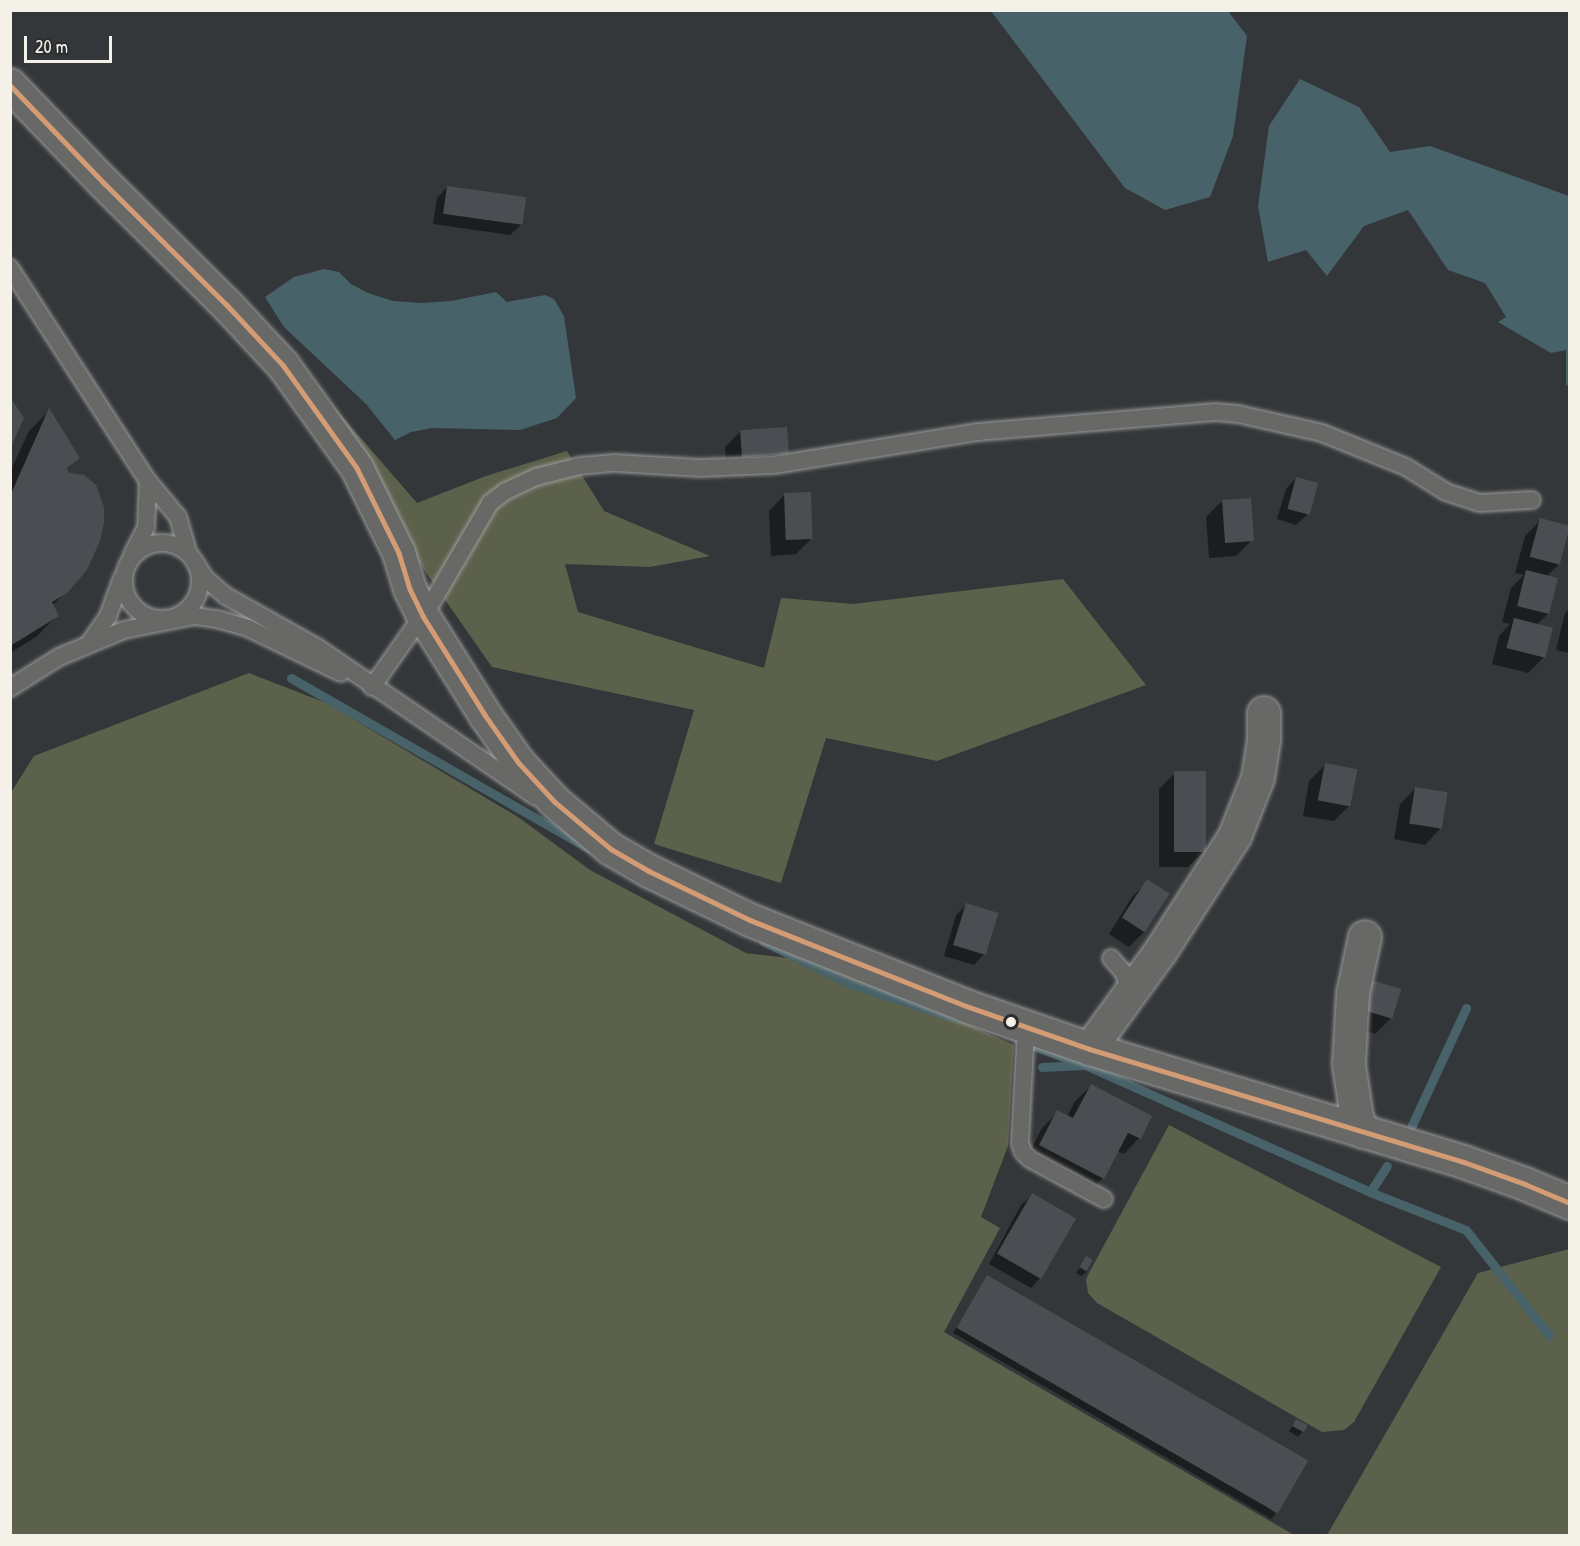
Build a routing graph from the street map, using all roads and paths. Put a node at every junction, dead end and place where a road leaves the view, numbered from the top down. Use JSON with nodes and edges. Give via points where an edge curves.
{"nodes":[{"id":1,"x":10,"y":85,"type":"edge"},
{"id":2,"x":10,"y":268,"type":"edge"},
{"id":3,"x":148,"y":481,"type":"junction"},
{"id":4,"x":1532,"y":500,"type":"dead end"},
{"id":5,"x":192,"y":558,"type":"junction"},
{"id":6,"x":127,"y":565,"type":"junction"},
{"id":7,"x":423,"y":616,"type":"junction"},
{"id":8,"x":168,"y":619,"type":"junction"},
{"id":9,"x":90,"y":643,"type":"junction"},
{"id":10,"x":372,"y":687,"type":"junction"},
{"id":11,"x":10,"y":688,"type":"edge"},
{"id":12,"x":1264,"y":713,"type":"dead end"},
{"id":13,"x":584,"y":829,"type":"junction"},
{"id":14,"x":1365,"y":937,"type":"dead end"},
{"id":15,"x":1111,"y":958,"type":"dead end"},
{"id":16,"x":1130,"y":995,"type":"junction"},
{"id":17,"x":1026,"y":1028,"type":"junction"},
{"id":18,"x":1090,"y":1049,"type":"junction"},
{"id":19,"x":1363,"y":1132,"type":"junction"},
{"id":20,"x":1104,"y":1199,"type":"dead end"},
{"id":21,"x":1569,"y":1203,"type":"edge"}],
"edges":[{"from":1,"to":7,"type":"street","via":[[283,365],[362,478],[399,553]]},
{"from":2,"to":3,"type":"lane"},
{"from":3,"to":5,"type":"lane","via":[[178,517]]},
{"from":3,"to":6,"type":"lane","via":[[146,527]]},
{"from":4,"to":7,"type":"lane","via":[[1479,503],[1446,492],[1406,467],[1322,433],[1215,412],[978,432],[774,465],[701,468],[598,463],[536,477],[498,496],[482,514]]},
{"from":5,"to":6,"type":"lane","via":[[177,546],[158,544],[139,550]]},
{"from":5,"to":8,"type":"lane","via":[[200,583],[195,600],[184,613]]},
{"from":5,"to":10,"type":"lane","via":[[205,578],[226,596],[317,647]]},
{"from":6,"to":8,"type":"lane","via":[[126,595],[132,606],[152,618]]},
{"from":6,"to":9,"type":"lane","via":[[108,616]]},
{"from":7,"to":10,"type":"lane"},
{"from":7,"to":13,"type":"street","via":[[519,763]]},
{"from":8,"to":9,"type":"lane"},
{"from":8,"to":10,"type":"lane","via":[[195,616],[240,626]]},
{"from":9,"to":11,"type":"lane"},
{"from":10,"to":13,"type":"lane"},
{"from":12,"to":16,"type":"street","via":[[1258,778],[1235,836]]},
{"from":13,"to":17,"type":"street","via":[[649,871],[750,920]]},
{"from":14,"to":19,"type":"street","via":[[1353,994],[1349,1065],[1357,1118]]},
{"from":15,"to":16,"type":"lane","via":[[1124,973]]},
{"from":16,"to":18,"type":"street"},
{"from":17,"to":18,"type":"street"},
{"from":17,"to":20,"type":"lane","via":[[1020,1143],[1023,1152]]},
{"from":18,"to":19,"type":"street"},
{"from":19,"to":21,"type":"street","via":[[1464,1162]]}]}
